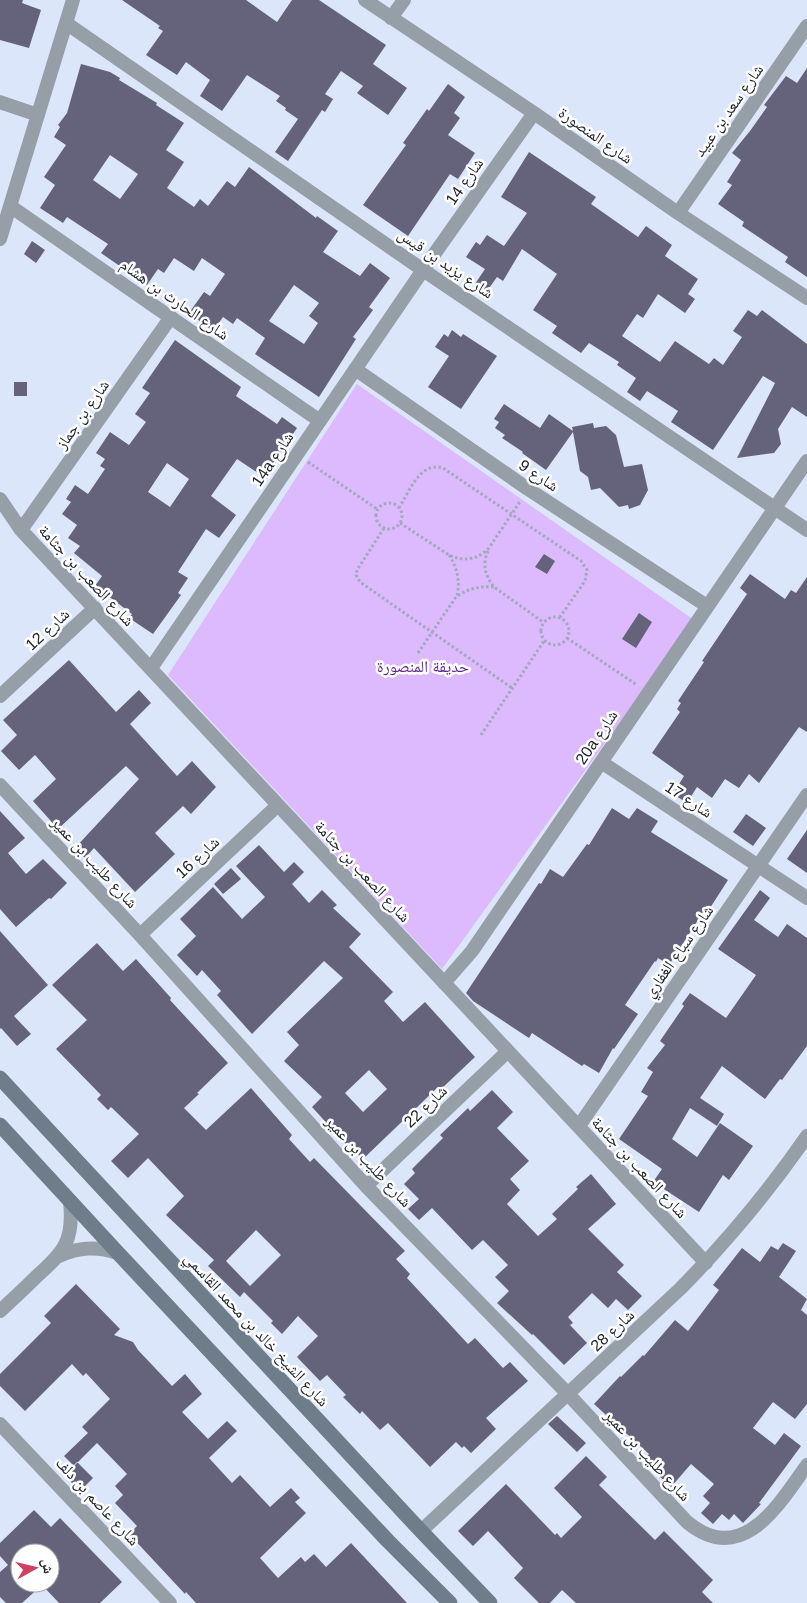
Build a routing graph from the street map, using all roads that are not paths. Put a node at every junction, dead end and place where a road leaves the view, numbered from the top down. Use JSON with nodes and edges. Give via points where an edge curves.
{"nodes":[{"id":1,"x":73,"y":0,"type":"edge"},
{"id":2,"x":365,"y":0,"type":"edge"},
{"id":3,"x":404,"y":0,"type":"edge"},
{"id":4,"x":392,"y":18,"type":"junction"},
{"id":5,"x":66,"y":23,"type":"junction"},
{"id":6,"x":805,"y":34,"type":"edge"},
{"id":7,"x":0,"y":102,"type":"edge"},
{"id":8,"x":534,"y":113,"type":"junction"},
{"id":9,"x":38,"y":115,"type":"junction"},
{"id":10,"x":10,"y":206,"type":"junction"},
{"id":11,"x":678,"y":213,"type":"junction"},
{"id":12,"x":0,"y":239,"type":"edge"},
{"id":13,"x":423,"y":270,"type":"junction"},
{"id":14,"x":807,"y":298,"type":"edge"},
{"id":15,"x":172,"y":317,"type":"junction"},
{"id":16,"x":355,"y":370,"type":"junction"},
{"id":17,"x":320,"y":421,"type":"junction"},
{"id":18,"x":807,"y":460,"type":"edge"},
{"id":19,"x":0,"y":499,"type":"edge"},
{"id":20,"x":774,"y":509,"type":"junction"},
{"id":21,"x":22,"y":530,"type":"junction"},
{"id":22,"x":807,"y":530,"type":"edge"},
{"id":23,"x":707,"y":606,"type":"junction"},
{"id":24,"x":95,"y":608,"type":"junction"},
{"id":25,"x":150,"y":668,"type":"junction"},
{"id":26,"x":0,"y":696,"type":"edge"},
{"id":27,"x":601,"y":762,"type":"junction"},
{"id":28,"x":0,"y":785,"type":"edge"},
{"id":29,"x":807,"y":795,"type":"edge"},
{"id":30,"x":278,"y":805,"type":"junction"},
{"id":31,"x":758,"y":865,"type":"junction"},
{"id":32,"x":807,"y":898,"type":"edge"},
{"id":33,"x":140,"y":935,"type":"junction"},
{"id":34,"x":444,"y":983,"type":"junction"},
{"id":35,"x":508,"y":1051,"type":"junction"},
{"id":36,"x":0,"y":1078,"type":"edge"},
{"id":37,"x":0,"y":1125,"type":"edge"},
{"id":38,"x":579,"y":1126,"type":"junction"},
{"id":39,"x":807,"y":1136,"type":"edge"},
{"id":40,"x":366,"y":1186,"type":"junction"},
{"id":41,"x":70,"y":1201,"type":"junction"},
{"id":42,"x":118,"y":1253,"type":"junction"},
{"id":43,"x":59,"y":1256,"type":"junction"},
{"id":44,"x":706,"y":1263,"type":"junction"},
{"id":45,"x":0,"y":1311,"type":"edge"},
{"id":46,"x":568,"y":1394,"type":"junction"},
{"id":47,"x":0,"y":1424,"type":"edge"},
{"id":48,"x":807,"y":1465,"type":"edge"},
{"id":49,"x":421,"y":1531,"type":"junction"},
{"id":50,"x":170,"y":1603,"type":"edge"},
{"id":51,"x":450,"y":1603,"type":"edge"},
{"id":52,"x":490,"y":1603,"type":"edge"}],
"edges":[{"from":1,"to":5,"type":"street"},
{"from":2,"to":4,"type":"street","name":"شارع المنصورة"},
{"from":3,"to":4,"type":"street"},
{"from":4,"to":8,"type":"street","name":"شارع المنصورة"},
{"from":5,"to":9,"type":"street"},
{"from":5,"to":13,"type":"street","name":"شارع يزيد بن قيس"},
{"from":6,"to":11,"type":"street","name":"شارع سعد بن عبيد"},
{"from":7,"to":9,"type":"street"},
{"from":8,"to":11,"type":"street","name":"شارع المنصورة"},
{"from":8,"to":13,"type":"street","name":"شارع 14"},
{"from":9,"to":10,"type":"street"},
{"from":10,"to":12,"type":"street"},
{"from":10,"to":15,"type":"street","name":"شارع الحارث بن هشام"},
{"from":11,"to":14,"type":"street","name":"شارع المنصورة"},
{"from":13,"to":16,"type":"street","name":"14a شارع"},
{"from":13,"to":20,"type":"street","name":"شارع يزيد بن قيس"},
{"from":15,"to":17,"type":"street","name":"شارع الحارث بن هشام"},
{"from":15,"to":21,"type":"street","name":"شارع بن جماز"},
{"from":16,"to":17,"type":"street","name":"14a شارع"},
{"from":16,"to":23,"type":"street","name":"شارع 9","via":[[528,489]]},
{"from":17,"to":25,"type":"street","name":"14a شارع"},
{"from":18,"to":20,"type":"street","name":"20a شارع"},
{"from":19,"to":21,"type":"street","name":"شارع الصعب بن جثامة"},
{"from":20,"to":22,"type":"street","name":"شارع يزيد بن قيس"},
{"from":20,"to":23,"type":"street","name":"20a شارع"},
{"from":21,"to":24,"type":"street","name":"شارع الصعب بن جثامة"},
{"from":23,"to":27,"type":"street","name":"20a شارع"},
{"from":24,"to":25,"type":"street","name":"شارع الصعب بن جثامة"},
{"from":24,"to":26,"type":"street","name":"شارع 12"},
{"from":25,"to":30,"type":"street","name":"شارع الصعب بن جثامة"},
{"from":27,"to":31,"type":"street","name":"شارع 17"},
{"from":27,"to":34,"type":"street","name":"20a شارع","via":[[472,951]]},
{"from":28,"to":33,"type":"street","name":"شارع طليب بن عمير"},
{"from":29,"to":31,"type":"street","name":"شارع سباع الغفاري"},
{"from":30,"to":33,"type":"street","name":"شارع 16"},
{"from":30,"to":34,"type":"street","name":"شارع الصعب بن جثامة"},
{"from":31,"to":32,"type":"street","name":"شارع 17"},
{"from":31,"to":38,"type":"street","name":"شارع سباع الغفاري"},
{"from":33,"to":40,"type":"street","name":"شارع طليب بن عمير"},
{"from":34,"to":35,"type":"street","name":"شارع الصعب بن جثامة"},
{"from":35,"to":38,"type":"street","name":"شارع الصعب بن جثامة"},
{"from":35,"to":40,"type":"street","name":"شارع 22"},
{"from":36,"to":49,"type":"main road","name":"شارع الشيخ خالد بن محمد القاسمي"},
{"from":37,"to":41,"type":"main road"},
{"from":38,"to":44,"type":"street","name":"شارع الصعب بن جثامة"},
{"from":39,"to":44,"type":"street","name":"شارع 28","via":[[752,1210]]},
{"from":40,"to":46,"type":"street","name":"شارع طليب بن عمير"},
{"from":41,"to":42,"type":"main road"},
{"from":41,"to":43,"type":"street","via":[[68,1235]]},
{"from":42,"to":43,"type":"street","via":[[88,1248]]},
{"from":42,"to":51,"type":"main road","via":[[388,1542]]},
{"from":43,"to":45,"type":"street"},
{"from":44,"to":46,"type":"street","name":"شارع 28"},
{"from":46,"to":48,"type":"street","name":"شارع طليب بن عمير","via":[[687,1522],[702,1532],[728,1538],[764,1522]]},
{"from":46,"to":49,"type":"street","name":"شارع 28"},
{"from":47,"to":50,"type":"street","name":"شارع عاصم بن دلف"},
{"from":49,"to":52,"type":"main road","name":"شارع الشيخ خالد بن محمد القاسمي"}]}
